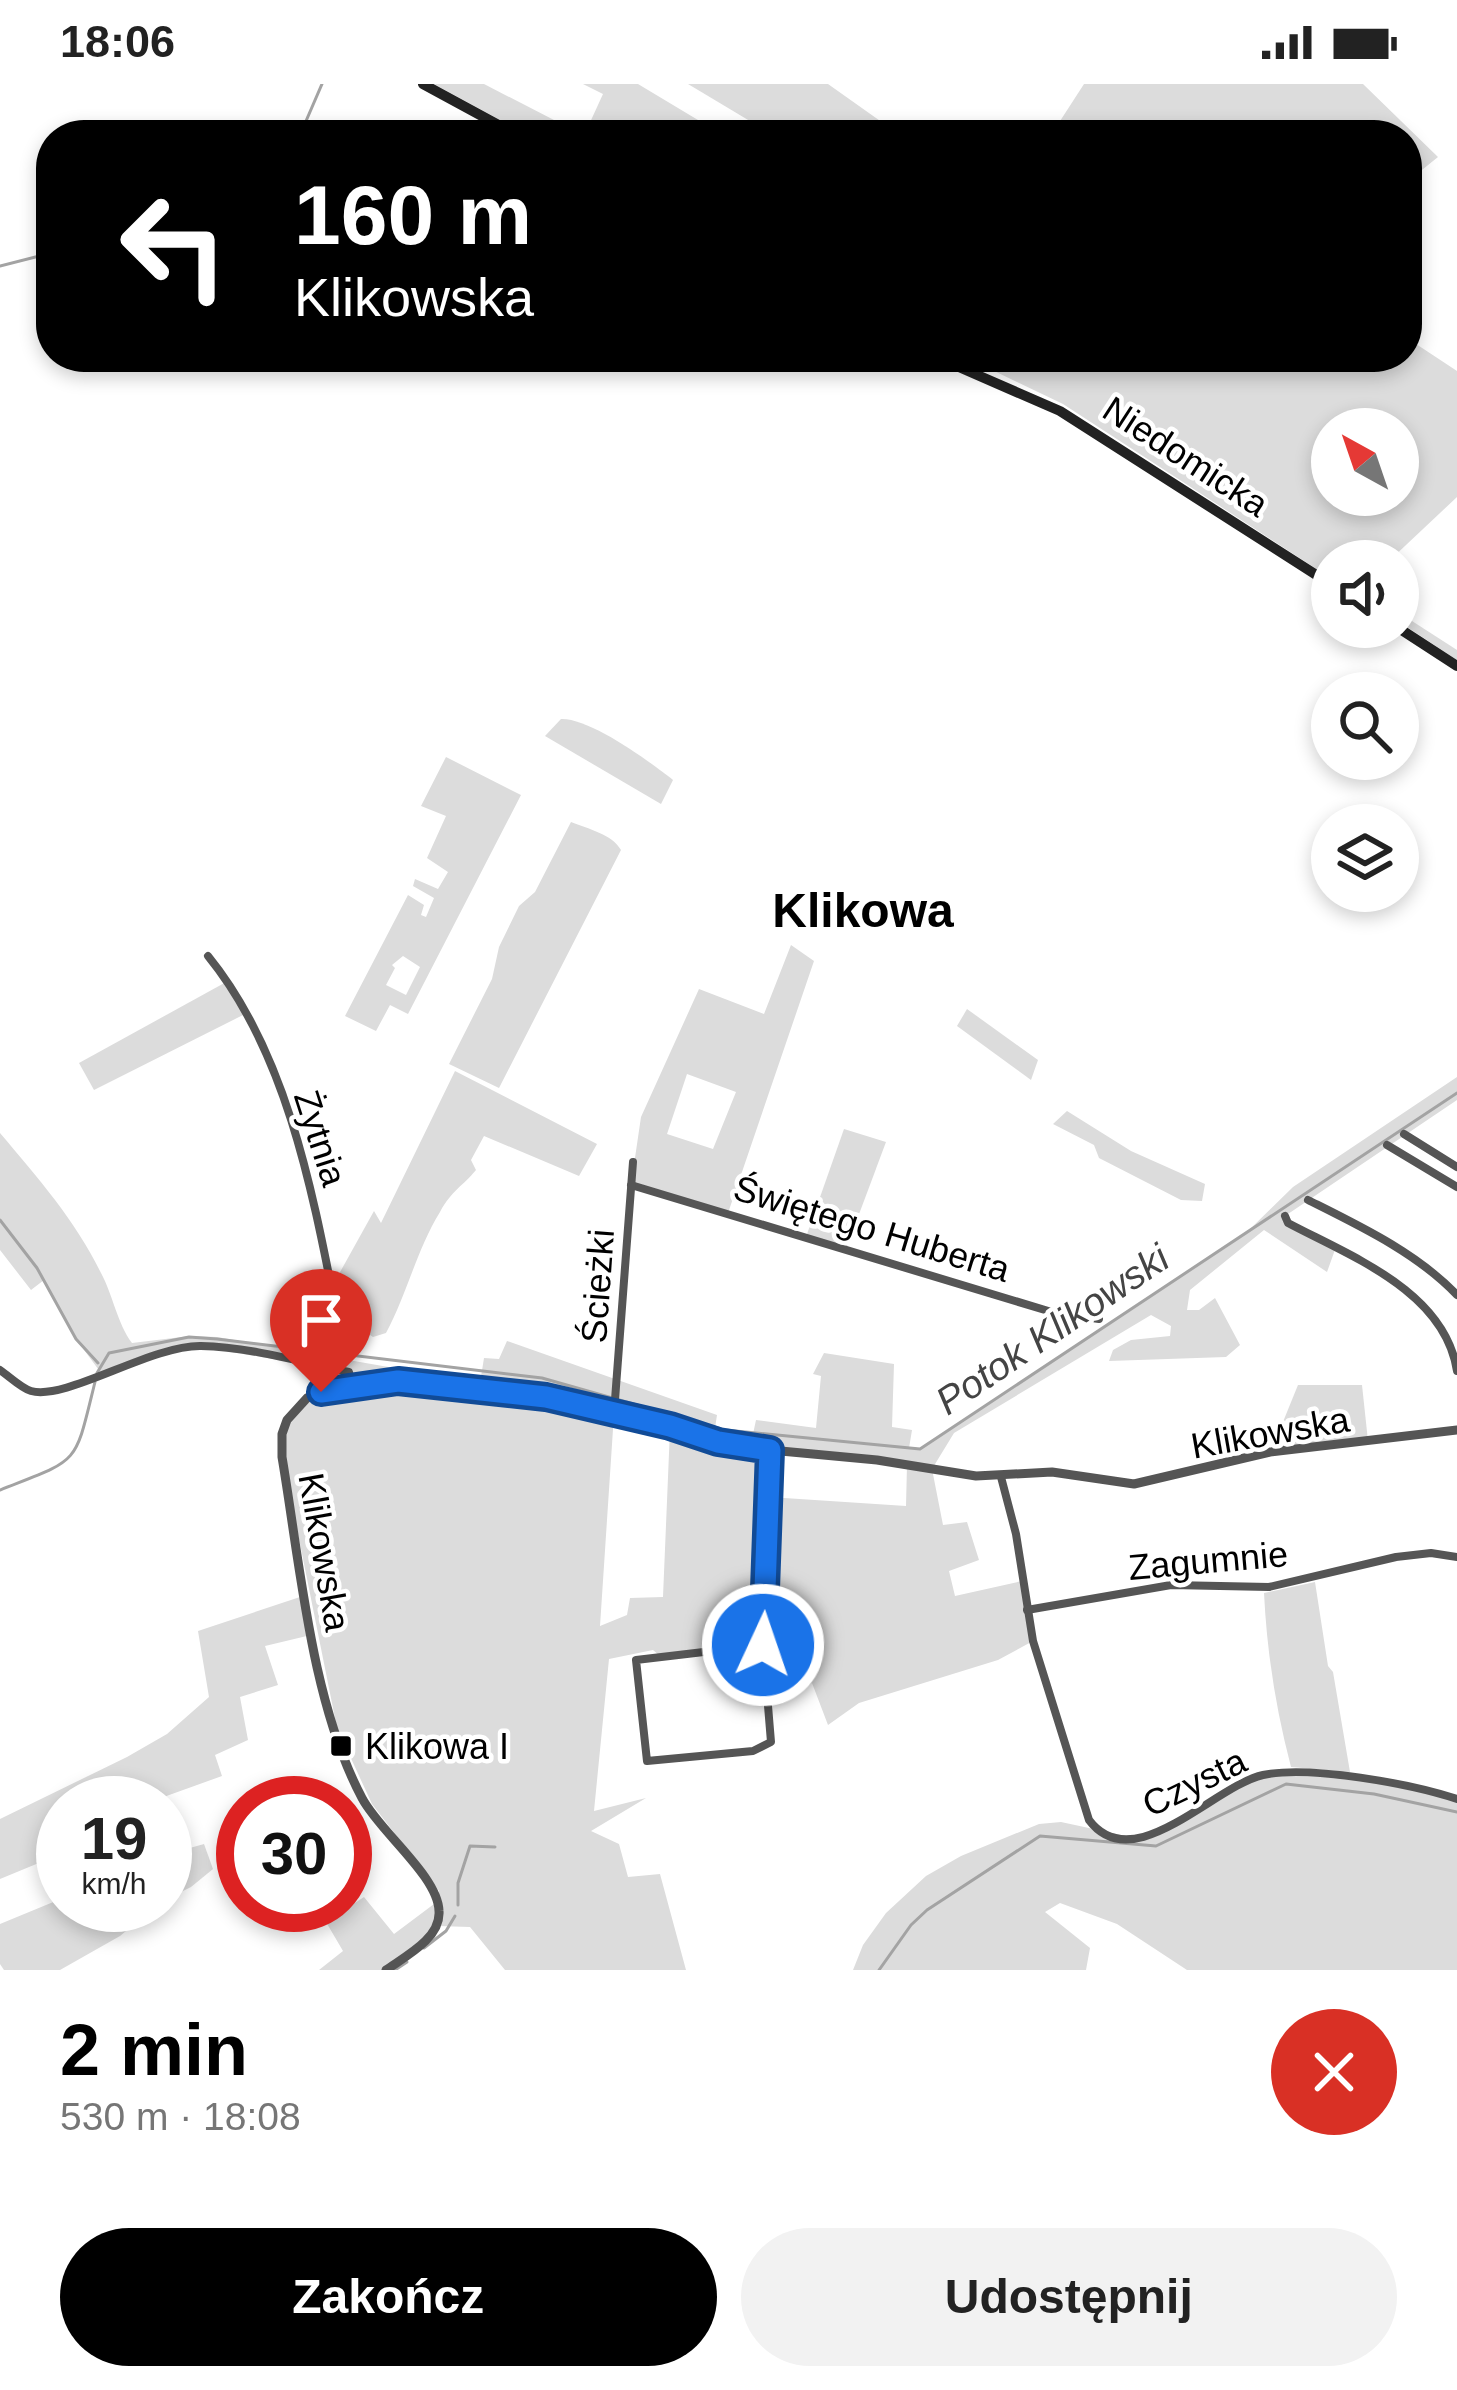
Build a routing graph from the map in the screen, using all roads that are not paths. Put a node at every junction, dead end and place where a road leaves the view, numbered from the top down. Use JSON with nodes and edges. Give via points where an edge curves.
{"nodes":[{"id":1,"x":423,"y":84,"type":"edge"},
{"id":2,"x":489,"y":120,"type":"edge"},
{"id":3,"x":970,"y":372,"type":"edge"},
{"id":4,"x":1311,"y":572,"type":"edge"},
{"id":5,"x":1419,"y":641,"type":"edge"},
{"id":6,"x":1457,"y":666,"type":"edge"},
{"id":7,"x":208,"y":956,"type":"dead end"},
{"id":8,"x":1404,"y":1134,"type":"dead end"},
{"id":9,"x":1387,"y":1145,"type":"dead end"},
{"id":10,"x":633,"y":1162,"type":"dead end"},
{"id":11,"x":1457,"y":1167,"type":"edge"},
{"id":12,"x":631,"y":1185,"type":"junction"},
{"id":13,"x":1457,"y":1187,"type":"edge"},
{"id":14,"x":1308,"y":1200,"type":"dead end"},
{"id":15,"x":1285,"y":1216,"type":"dead end"},
{"id":16,"x":1457,"y":1295,"type":"edge"},
{"id":17,"x":1099,"y":1318,"type":"dead end"},
{"id":18,"x":344,"y":1351,"type":"dead end"},
{"id":19,"x":0,"y":1370,"type":"edge"},
{"id":20,"x":1457,"y":1371,"type":"edge"},
{"id":21,"x":352,"y":1386,"type":"junction"},
{"id":22,"x":614,"y":1403,"type":"junction"},
{"id":23,"x":1457,"y":1430,"type":"edge"},
{"id":24,"x":770,"y":1450,"type":"junction"},
{"id":25,"x":1000,"y":1477,"type":"junction"},
{"id":26,"x":1457,"y":1556,"type":"edge"},
{"id":27,"x":1027,"y":1610,"type":"junction"},
{"id":28,"x":763,"y":1645,"type":"junction"},
{"id":29,"x":1457,"y":1799,"type":"edge"},
{"id":30,"x":386,"y":1970,"type":"edge"}],
"edges":[{"from":1,"to":2,"type":"main road"},
{"from":3,"to":4,"type":"main road","name":"Niedomicka","via":[[1060,411]]},
{"from":5,"to":6,"type":"main road"},
{"from":7,"to":18,"type":"street","name":"Żytnia","via":[[249,1012],[300,1145]]},
{"from":8,"to":11,"type":"street"},
{"from":9,"to":13,"type":"street"},
{"from":10,"to":12,"type":"street","name":"Ścieżki"},
{"from":12,"to":17,"type":"street","name":"Świętego Huberta","via":[[1054,1313]]},
{"from":12,"to":22,"type":"street","name":"Ścieżki"},
{"from":14,"to":16,"type":"street","via":[[1409,1257]]},
{"from":15,"to":20,"type":"street","via":[[1390,1278],[1432,1319]]},
{"from":19,"to":21,"type":"street","via":[[30,1391],[62,1388],[137,1358],[196,1346],[349,1372]]},
{"from":21,"to":22,"type":"street","name":"Klikowska","via":[[422,1382]]},
{"from":21,"to":30,"type":"street","name":"Klikowska","via":[[295,1408],[282,1457],[318,1668],[346,1764],[371,1814],[439,1906],[432,1935]]},
{"from":22,"to":24,"type":"street","name":"Klikowska","via":[[718,1442]]},
{"from":23,"to":25,"type":"street","name":"Klikowska","via":[[1270,1452],[1134,1484],[1052,1472]]},
{"from":24,"to":25,"type":"street","name":"Klikowska"},
{"from":24,"to":28,"type":"street"},
{"from":25,"to":27,"type":"street"},
{"from":26,"to":27,"type":"street","name":"Zagumnie","via":[[1396,1557],[1269,1587],[1171,1585]]},
{"from":27,"to":29,"type":"street","name":"Czysta","via":[[1097,1831],[1123,1839],[1160,1833],[1264,1775],[1378,1780]]},
{"from":28,"to":28,"type":"street","via":[[771,1742],[753,1751],[647,1761],[636,1660]]}]}
